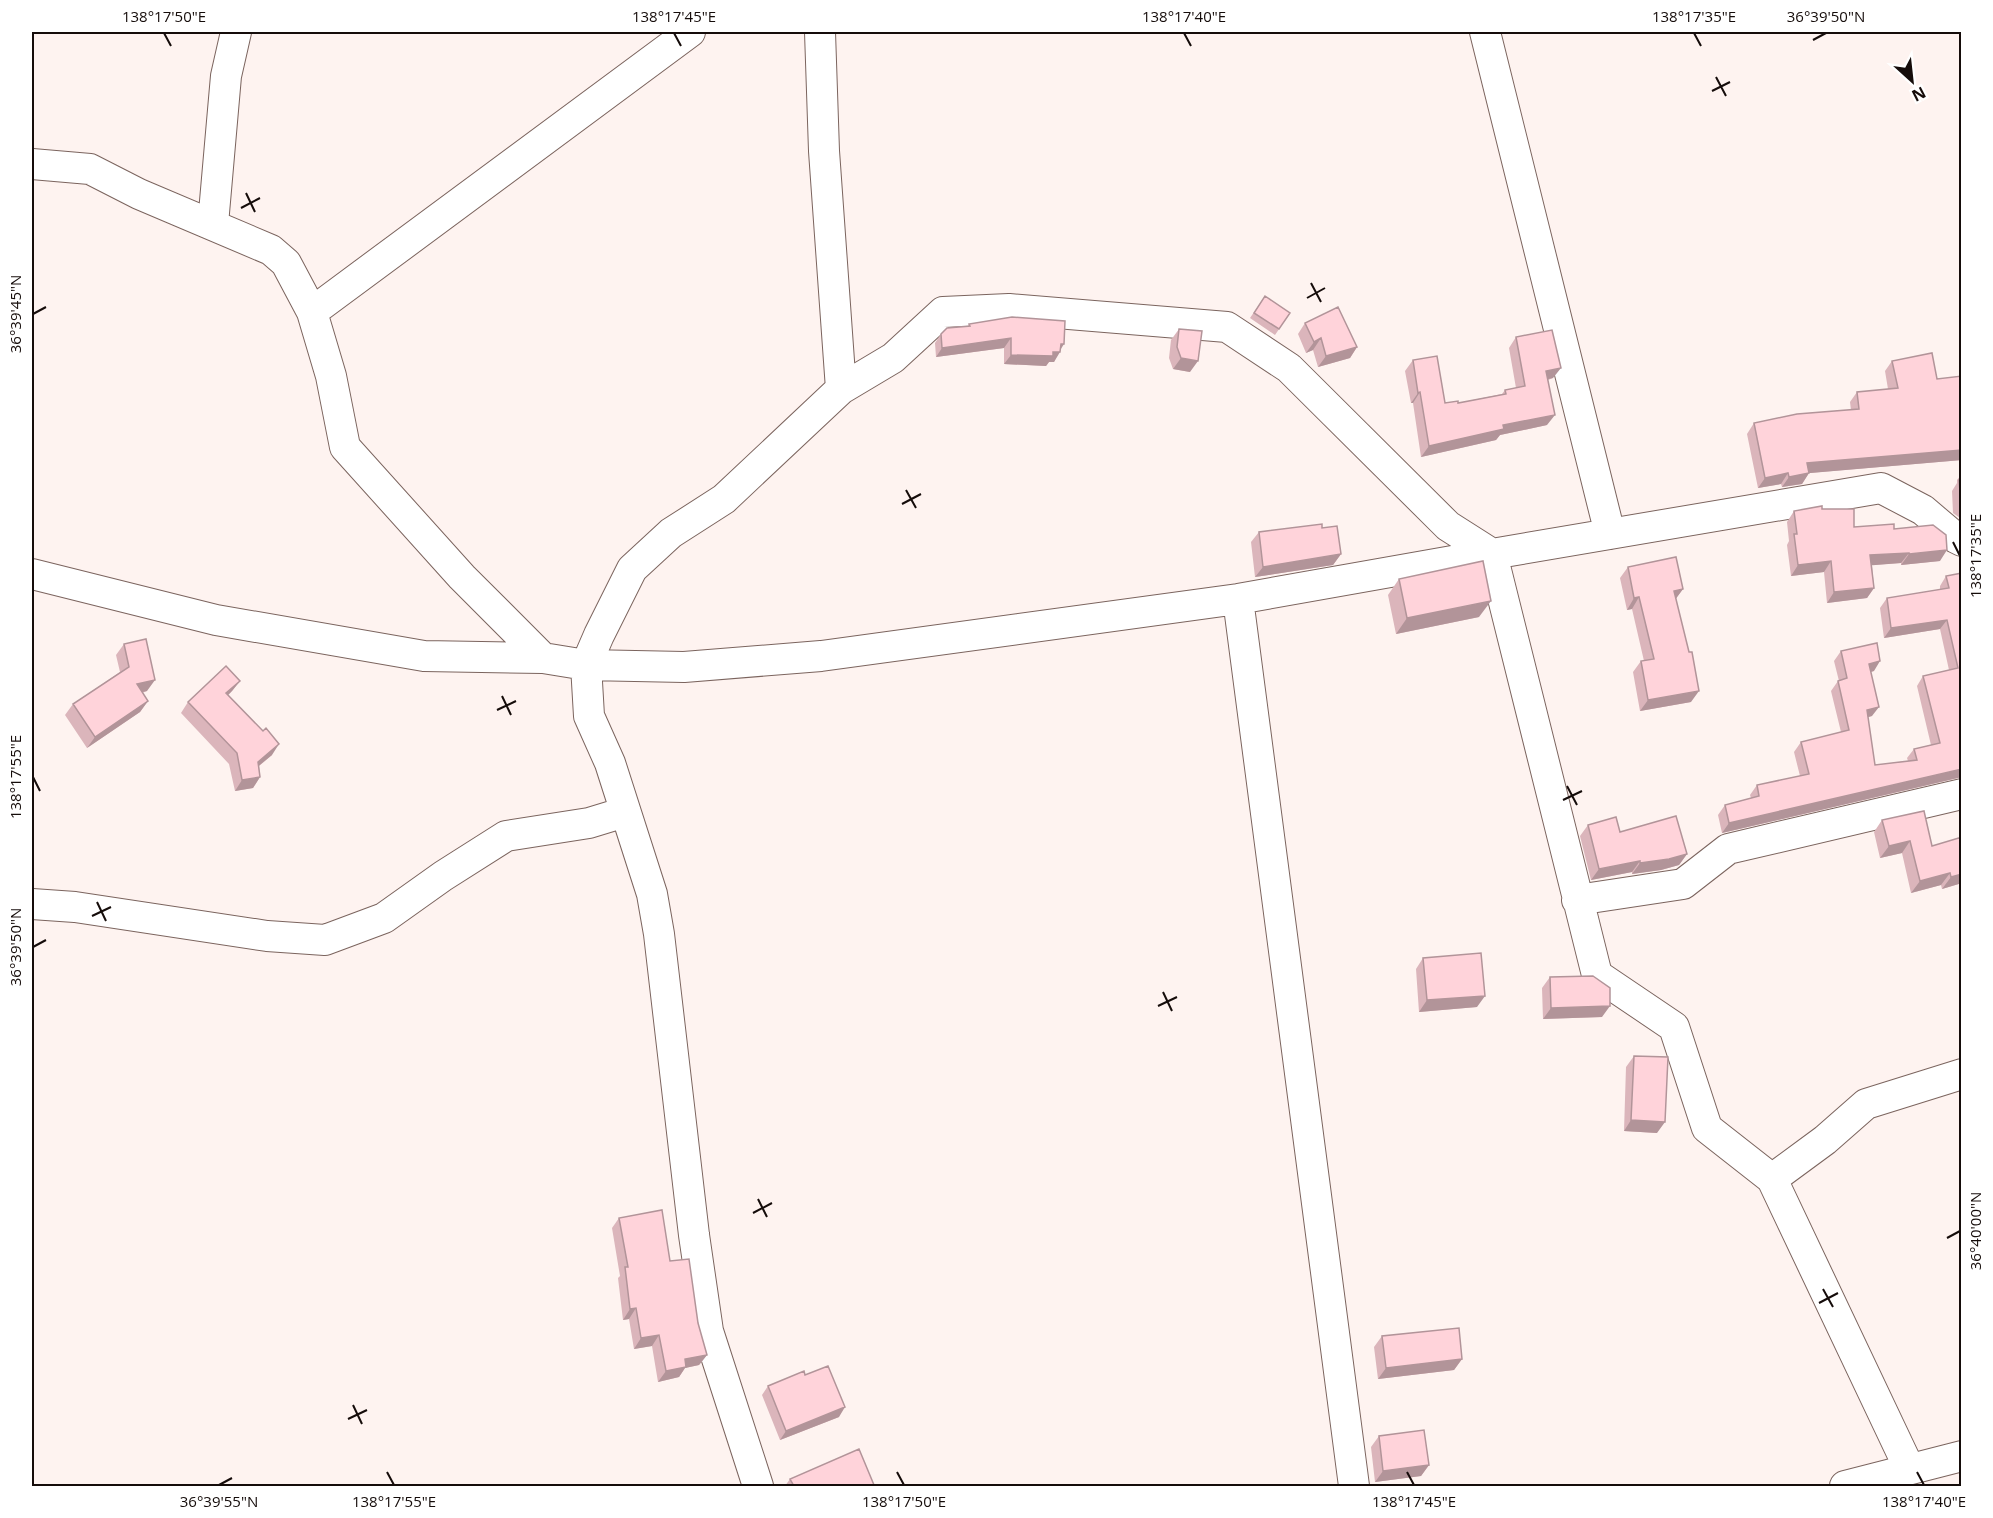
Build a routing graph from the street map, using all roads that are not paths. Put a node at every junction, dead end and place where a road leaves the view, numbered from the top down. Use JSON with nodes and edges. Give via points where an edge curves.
{"nodes":[{"id":1,"x":236,"y":32,"type":"edge"},
{"id":2,"x":690,"y":32,"type":"edge"},
{"id":3,"x":820,"y":32,"type":"edge"},
{"id":4,"x":1485,"y":32,"type":"edge"},
{"id":5,"x":32,"y":164,"type":"edge"},
{"id":6,"x":213,"y":224,"type":"junction"},
{"id":7,"x":312,"y":312,"type":"junction"},
{"id":8,"x":841,"y":389,"type":"junction"},
{"id":9,"x":1610,"y":534,"type":"junction"},
{"id":10,"x":1962,"y":541,"type":"edge"},
{"id":11,"x":1492,"y":554,"type":"junction"},
{"id":12,"x":32,"y":574,"type":"edge"},
{"id":13,"x":1238,"y":599,"type":"junction"},
{"id":14,"x":543,"y":658,"type":"junction"},
{"id":15,"x":586,"y":665,"type":"junction"},
{"id":16,"x":1962,"y":794,"type":"edge"},
{"id":17,"x":625,"y":812,"type":"junction"},
{"id":18,"x":1578,"y":900,"type":"junction"},
{"id":19,"x":32,"y":904,"type":"edge"},
{"id":20,"x":1962,"y":1074,"type":"edge"},
{"id":21,"x":1773,"y":1179,"type":"junction"},
{"id":22,"x":1962,"y":1456,"type":"edge"},
{"id":23,"x":1909,"y":1468,"type":"junction"},
{"id":24,"x":758,"y":1486,"type":"edge"},
{"id":25,"x":1354,"y":1486,"type":"edge"},
{"id":26,"x":1845,"y":1486,"type":"edge"}],
"edges":[{"from":1,"to":6,"type":"street","via":[[226,76]]},
{"from":2,"to":7,"type":"street"},
{"from":3,"to":8,"type":"street"},
{"from":4,"to":9,"type":"street"},
{"from":5,"to":6,"type":"street","via":[[90,169]]},
{"from":6,"to":7,"type":"street","via":[[279,256]]},
{"from":7,"to":14,"type":"street","via":[[331,376],[345,447],[462,577]]},
{"from":8,"to":11,"type":"street","via":[[893,358],[943,312],[1009,309],[1227,327],[1289,368],[1448,526]]},
{"from":8,"to":15,"type":"street","via":[[724,499],[671,533],[632,569]]},
{"from":9,"to":10,"type":"street","via":[[1881,488],[1923,510]]},
{"from":9,"to":11,"type":"street"},
{"from":11,"to":13,"type":"street"},
{"from":11,"to":18,"type":"street"},
{"from":12,"to":14,"type":"street","via":[[216,620],[424,656]]},
{"from":13,"to":15,"type":"street","via":[[821,656],[684,667]]},
{"from":13,"to":25,"type":"street"},
{"from":14,"to":15,"type":"street"},
{"from":15,"to":17,"type":"street","via":[[589,716],[610,763]]},
{"from":16,"to":18,"type":"street","via":[[1728,849],[1683,884]]},
{"from":17,"to":19,"type":"street","via":[[589,823],[506,836],[384,918],[325,940],[267,936]]},
{"from":17,"to":24,"type":"street","via":[[652,894],[659,934],[708,1331]]},
{"from":18,"to":21,"type":"street","via":[[1597,975],[1674,1027],[1707,1128]]},
{"from":20,"to":21,"type":"street","via":[[1866,1104]]},
{"from":21,"to":23,"type":"street"},
{"from":22,"to":23,"type":"street"},
{"from":23,"to":26,"type":"street"}]}
